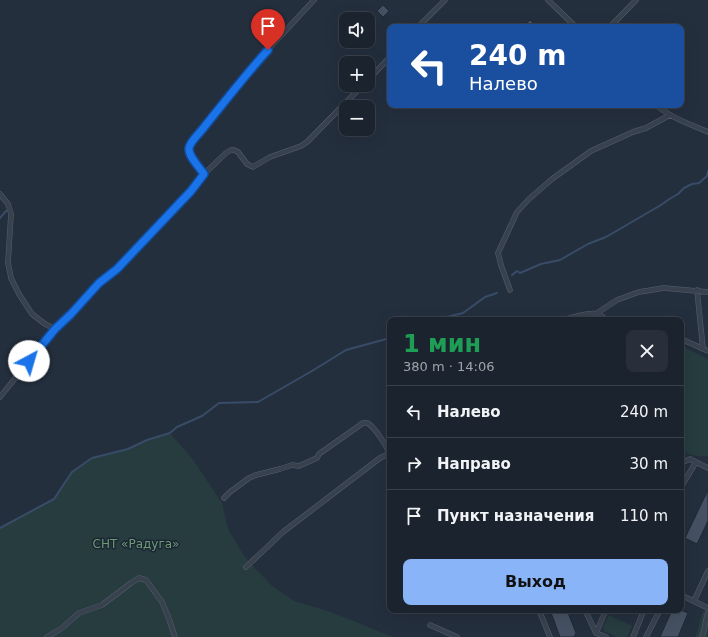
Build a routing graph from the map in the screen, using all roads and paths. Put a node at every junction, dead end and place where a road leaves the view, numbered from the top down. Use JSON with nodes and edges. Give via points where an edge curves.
{"nodes":[{"id":1,"x":314,"y":0,"type":"edge"},
{"id":2,"x":445,"y":0,"type":"edge"},
{"id":3,"x":548,"y":0,"type":"edge"},
{"id":4,"x":636,"y":0,"type":"edge"},
{"id":5,"x":421,"y":24,"type":"edge"},
{"id":6,"x":573,"y":24,"type":"edge"},
{"id":7,"x":613,"y":24,"type":"edge"},
{"id":8,"x":387,"y":60,"type":"edge"},
{"id":9,"x":375,"y":73,"type":"edge"},
{"id":10,"x":356,"y":92,"type":"edge"},
{"id":11,"x":660,"y":108,"type":"edge"},
{"id":12,"x":670,"y":115,"type":"junction"},
{"id":13,"x":708,"y":132,"type":"edge"},
{"id":14,"x":204,"y":174,"type":"junction"},
{"id":15,"x":0,"y":194,"type":"edge"},
{"id":16,"x":510,"y":290,"type":"dead end"},
{"id":17,"x":697,"y":290,"type":"junction"},
{"id":18,"x":708,"y":292,"type":"edge"},
{"id":19,"x":597,"y":313,"type":"junction"},
{"id":20,"x":572,"y":317,"type":"edge"},
{"id":21,"x":603,"y":317,"type":"edge"},
{"id":22,"x":55,"y":329,"type":"junction"},
{"id":23,"x":684,"y":340,"type":"edge"},
{"id":24,"x":706,"y":350,"type":"edge"},
{"id":25,"x":0,"y":398,"type":"edge"},
{"id":26,"x":387,"y":449,"type":"edge"},
{"id":27,"x":387,"y":455,"type":"edge"},
{"id":28,"x":684,"y":462,"type":"edge"},
{"id":29,"x":696,"y":462,"type":"junction"},
{"id":30,"x":708,"y":468,"type":"edge"},
{"id":31,"x":684,"y":482,"type":"edge"},
{"id":32,"x":224,"y":498,"type":"dead end"},
{"id":33,"x":246,"y":567,"type":"dead end"},
{"id":34,"x":708,"y":571,"type":"edge"},
{"id":35,"x":684,"y":596,"type":"edge"},
{"id":36,"x":694,"y":601,"type":"junction"},
{"id":37,"x":708,"y":608,"type":"edge"},
{"id":38,"x":540,"y":613,"type":"edge"},
{"id":39,"x":586,"y":613,"type":"edge"},
{"id":40,"x":605,"y":613,"type":"edge"},
{"id":41,"x":643,"y":613,"type":"edge"},
{"id":42,"x":658,"y":613,"type":"edge"},
{"id":43,"x":708,"y":613,"type":"edge"},
{"id":44,"x":430,"y":625,"type":"dead end"},
{"id":45,"x":596,"y":633,"type":"junction"},
{"id":46,"x":47,"y":637,"type":"edge"},
{"id":47,"x":175,"y":637,"type":"edge"},
{"id":48,"x":457,"y":637,"type":"edge"},
{"id":49,"x":550,"y":637,"type":"edge"},
{"id":50,"x":606,"y":637,"type":"edge"},
{"id":51,"x":633,"y":637,"type":"edge"},
{"id":52,"x":646,"y":637,"type":"edge"},
{"id":53,"x":702,"y":637,"type":"edge"}],
"edges":[{"from":1,"to":14,"type":"lane","via":[[251,68],[191,143],[189,153]]},
{"from":2,"to":5,"type":"lane"},
{"from":3,"to":6,"type":"lane"},
{"from":4,"to":7,"type":"lane"},
{"from":8,"to":9,"type":"lane"},
{"from":10,"to":14,"type":"lane","via":[[301,146],[270,157],[253,167],[247,164],[238,152],[231,150]]},
{"from":11,"to":12,"type":"lane"},
{"from":12,"to":13,"type":"lane"},
{"from":12,"to":16,"type":"lane","via":[[591,151],[552,179],[517,212],[498,253]]},
{"from":14,"to":22,"type":"lane","via":[[117,269],[99,283]]},
{"from":15,"to":22,"type":"lane","via":[[8,204],[10,214],[8,263],[11,278],[32,314]]},
{"from":17,"to":18,"type":"lane"},
{"from":17,"to":19,"type":"lane","via":[[664,288],[639,292],[617,300]]},
{"from":17,"to":24,"type":"lane"},
{"from":19,"to":20,"type":"lane"},
{"from":19,"to":21,"type":"lane"},
{"from":22,"to":25,"type":"lane"},
{"from":23,"to":24,"type":"lane"},
{"from":26,"to":32,"type":"lane","via":[[370,424],[363,422],[317,458],[299,466],[292,465],[249,478]]},
{"from":27,"to":33,"type":"lane","via":[[283,532]]},
{"from":28,"to":29,"type":"lane","via":[[690,459]]},
{"from":29,"to":30,"type":"lane"},
{"from":29,"to":31,"type":"lane"},
{"from":34,"to":36,"type":"lane"},
{"from":35,"to":36,"type":"lane"},
{"from":36,"to":37,"type":"lane"},
{"from":38,"to":49,"type":"lane"},
{"from":39,"to":45,"type":"lane"},
{"from":40,"to":45,"type":"lane"},
{"from":41,"to":51,"type":"lane"},
{"from":42,"to":52,"type":"lane"},
{"from":43,"to":53,"type":"lane"},
{"from":44,"to":48,"type":"lane"},
{"from":45,"to":50,"type":"lane"},
{"from":46,"to":47,"type":"lane","via":[[79,613],[102,605],[139,578],[146,580],[162,602]]}]}
